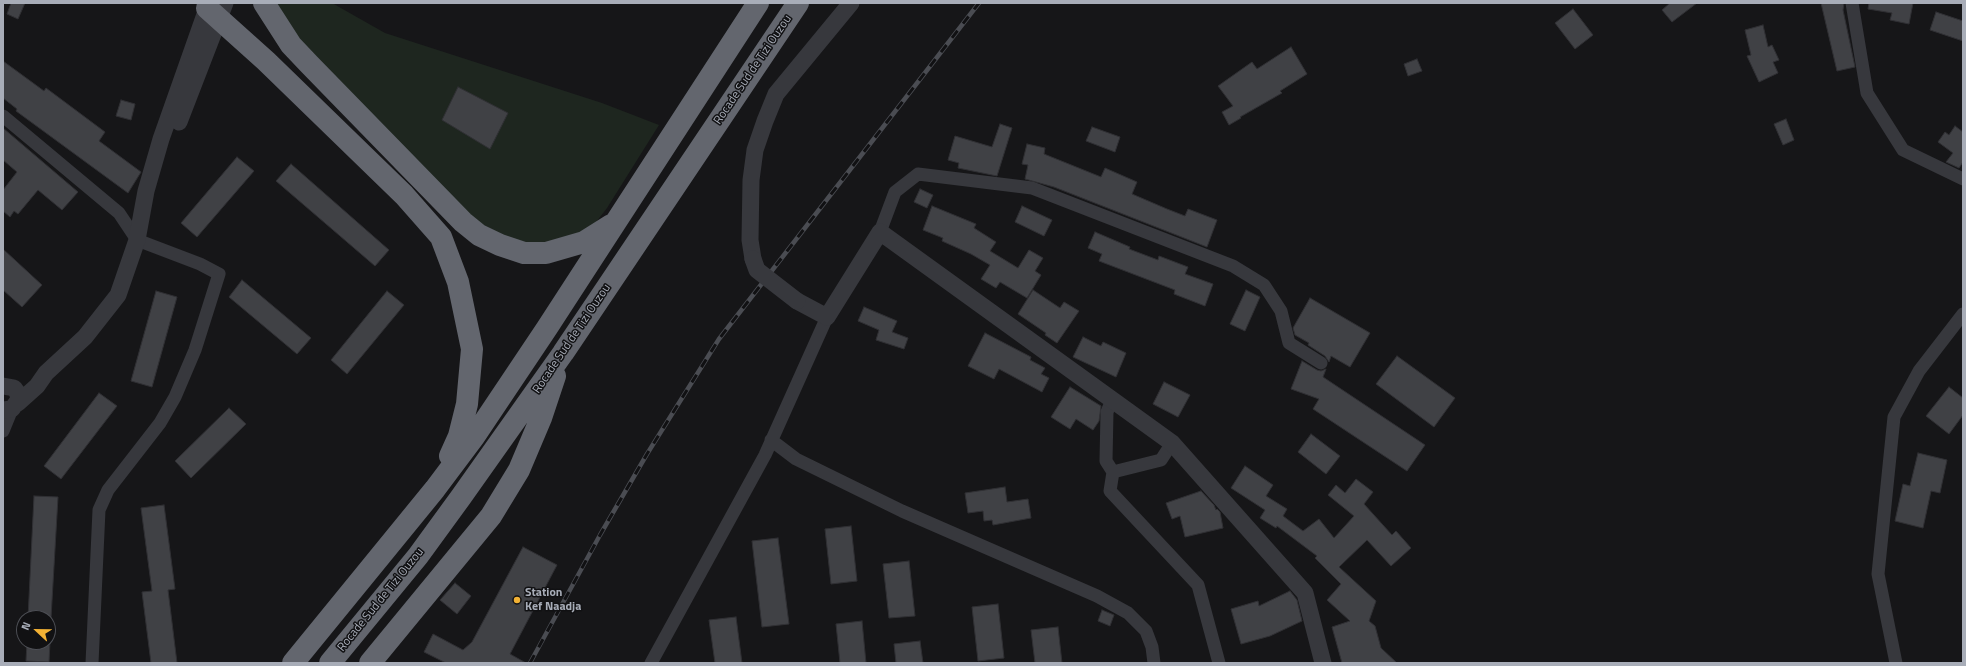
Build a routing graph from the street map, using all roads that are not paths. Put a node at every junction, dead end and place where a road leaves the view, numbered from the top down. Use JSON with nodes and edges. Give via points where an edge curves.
{"nodes":[{"id":1,"x":264,"y":3,"type":"edge"},
{"id":2,"x":758,"y":3,"type":"edge"},
{"id":3,"x":798,"y":3,"type":"edge"},
{"id":4,"x":852,"y":3,"type":"edge"},
{"id":5,"x":1852,"y":3,"type":"edge"},
{"id":6,"x":215,"y":8,"type":"edge"},
{"id":7,"x":3,"y":116,"type":"edge"},
{"id":8,"x":1963,"y":179,"type":"edge"},
{"id":9,"x":615,"y":222,"type":"junction"},
{"id":10,"x":880,"y":232,"type":"junction"},
{"id":11,"x":137,"y":240,"type":"junction"},
{"id":12,"x":1963,"y":314,"type":"edge"},
{"id":13,"x":827,"y":317,"type":"junction"},
{"id":14,"x":563,"y":353,"type":"junction"},
{"id":15,"x":1320,"y":363,"type":"dead end"},
{"id":16,"x":46,"y":373,"type":"junction"},
{"id":17,"x":5,"y":386,"type":"edge"},
{"id":18,"x":1112,"y":400,"type":"junction"},
{"id":19,"x":11,"y":408,"type":"edge"},
{"id":20,"x":3,"y":431,"type":"edge"},
{"id":21,"x":772,"y":440,"type":"junction"},
{"id":22,"x":1172,"y":443,"type":"junction"},
{"id":23,"x":1113,"y":472,"type":"junction"},
{"id":24,"x":435,"y":489,"type":"junction"},
{"id":25,"x":92,"y":663,"type":"edge"},
{"id":26,"x":293,"y":663,"type":"edge"},
{"id":27,"x":330,"y":663,"type":"edge"},
{"id":28,"x":370,"y":663,"type":"edge"},
{"id":29,"x":651,"y":663,"type":"edge"},
{"id":30,"x":1154,"y":663,"type":"edge"},
{"id":31,"x":1219,"y":663,"type":"edge"},
{"id":32,"x":1323,"y":663,"type":"edge"},
{"id":33,"x":1896,"y":663,"type":"edge"}],
"edges":[{"from":1,"to":9,"type":"highway","via":[[291,45],[463,222],[479,235],[524,253],[546,252],[584,242]]},
{"from":2,"to":9,"type":"highway"},
{"from":3,"to":14,"type":"highway","name":"Rocade Sud de Tizi Ouzou"},
{"from":4,"to":13,"type":"street","bridge":true,"via":[[776,94],[755,150],[751,180],[750,240],[758,270],[797,301]]},
{"from":5,"to":8,"type":"street","via":[[1867,92],[1903,150]]},
{"from":6,"to":11,"type":"street","via":[[161,139]]},
{"from":6,"to":24,"type":"highway","via":[[404,195],[441,237],[458,282],[472,349],[467,404],[459,436]]},
{"from":7,"to":11,"type":"street","via":[[119,213]]},
{"from":9,"to":24,"type":"highway","via":[[474,437]]},
{"from":10,"to":13,"type":"street"},
{"from":10,"to":15,"type":"street","via":[[895,192],[918,174],[1032,188],[1233,266],[1264,285],[1280,311],[1289,343]]},
{"from":10,"to":18,"type":"street"},
{"from":11,"to":16,"type":"street","via":[[118,295],[85,337]]},
{"from":11,"to":25,"type":"street","via":[[219,274],[195,350],[175,397],[160,423],[108,490],[99,510]]},
{"from":12,"to":33,"type":"street","via":[[1919,371],[1894,417],[1878,574]]},
{"from":13,"to":21,"type":"street"},
{"from":14,"to":27,"type":"highway","name":"Rocade Sud de Tizi Ouzou","via":[[418,556]]},
{"from":14,"to":28,"type":"highway","via":[[541,418],[519,470],[491,516]]},
{"from":16,"to":17,"type":"street"},
{"from":16,"to":19,"type":"street","via":[[37,386]]},
{"from":17,"to":19,"type":"street","via":[[17,391],[18,395]]},
{"from":18,"to":22,"type":"street"},
{"from":18,"to":23,"type":"street","via":[[1107,412],[1106,461]]},
{"from":19,"to":20,"type":"street"},
{"from":21,"to":29,"type":"street"},
{"from":21,"to":30,"type":"street","via":[[796,459],[902,511],[1096,596],[1128,613],[1146,631]]},
{"from":22,"to":23,"type":"street","via":[[1161,460]]},
{"from":22,"to":32,"type":"street","via":[[1305,592]]},
{"from":23,"to":31,"type":"street","via":[[1110,491],[1198,585]]},
{"from":24,"to":26,"type":"highway"}]}
